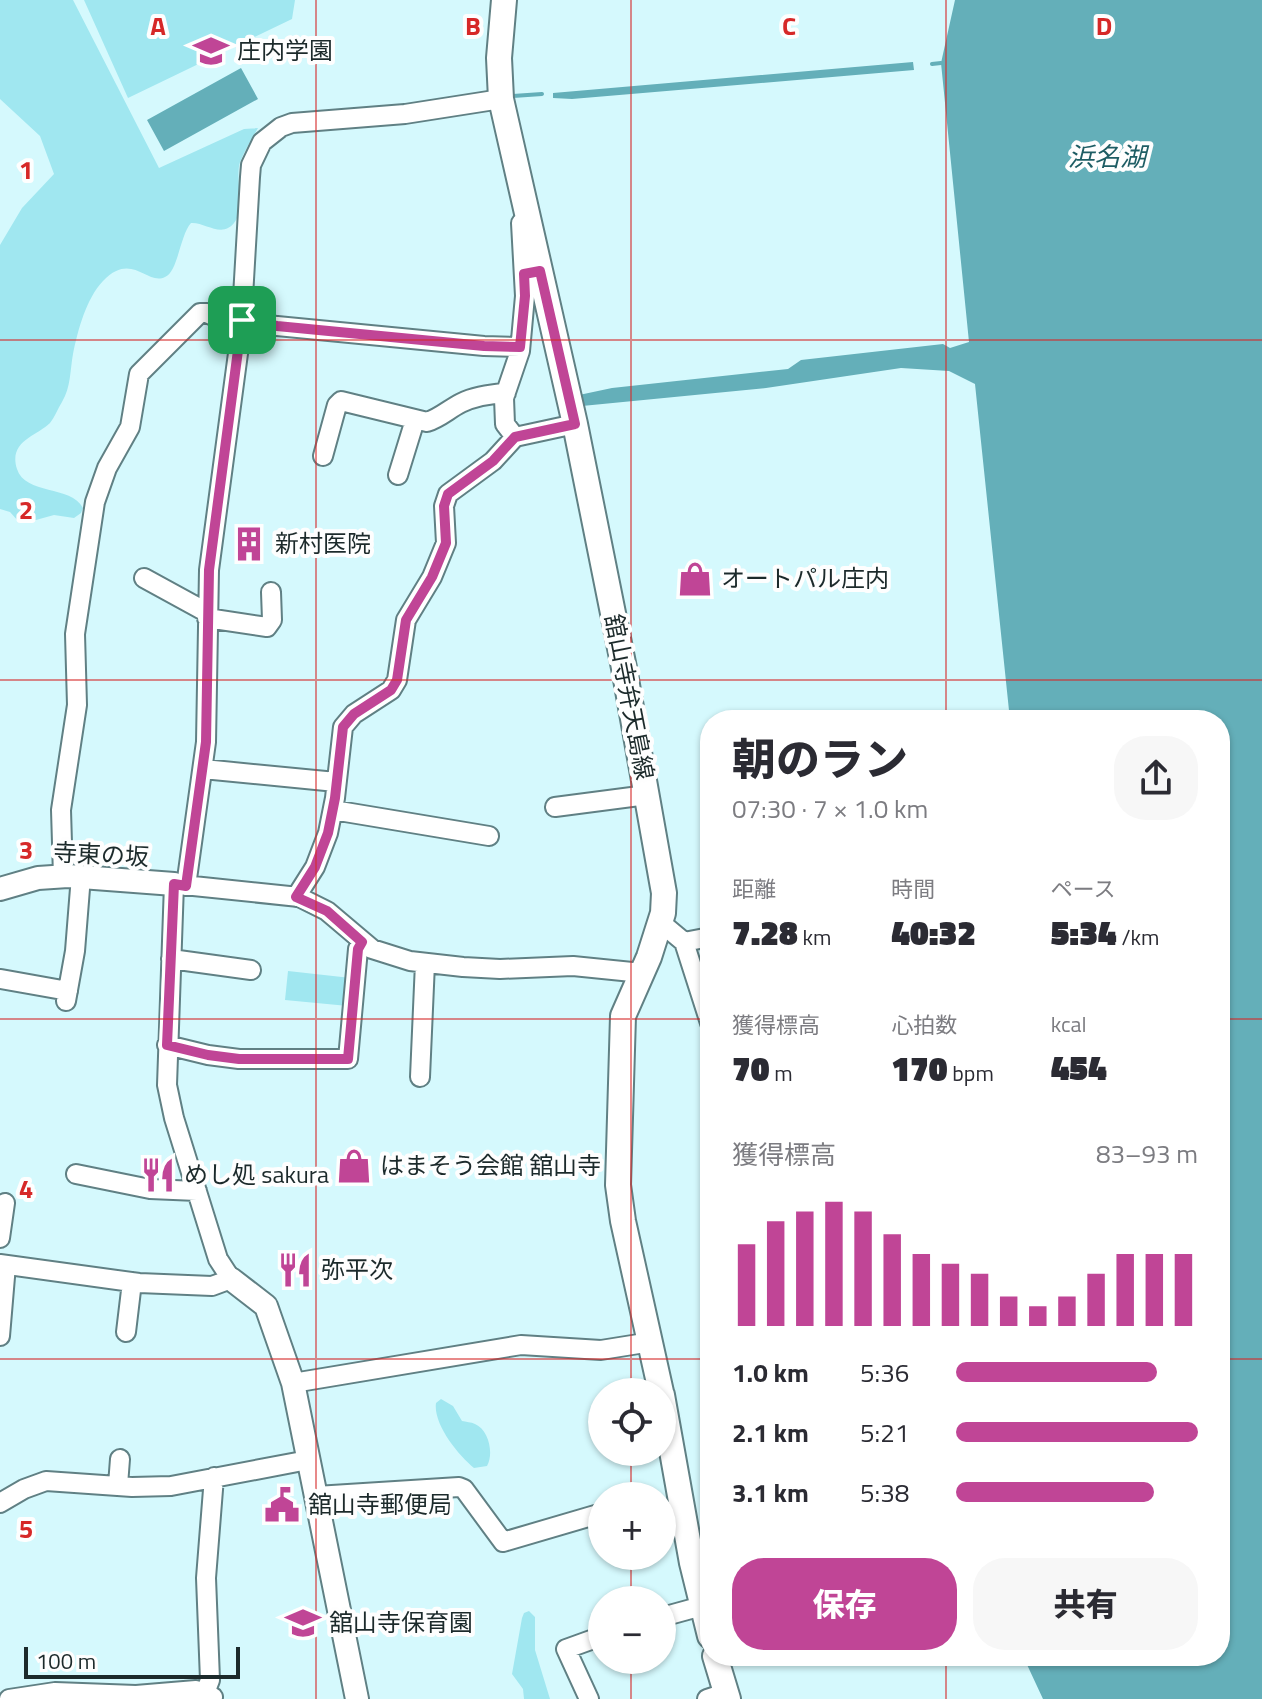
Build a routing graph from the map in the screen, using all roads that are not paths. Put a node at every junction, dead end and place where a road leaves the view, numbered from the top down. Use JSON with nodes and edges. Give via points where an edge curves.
{"nodes":[{"id":1,"x":504,"y":0,"type":"edge"},
{"id":2,"x":501,"y":99,"type":"junction"},
{"id":3,"x":532,"y":272,"type":"junction"},
{"id":4,"x":242,"y":325,"type":"junction"},
{"id":5,"x":520,"y":347,"type":"junction"},
{"id":6,"x":506,"y":393,"type":"junction"},
{"id":7,"x":415,"y":420,"type":"junction"},
{"id":8,"x":575,"y":424,"type":"junction"},
{"id":9,"x":515,"y":437,"type":"junction"},
{"id":10,"x":323,"y":456,"type":"dead end"},
{"id":11,"x":398,"y":475,"type":"dead end"},
{"id":12,"x":144,"y":578,"type":"dead end"},
{"id":13,"x":271,"y":592,"type":"dead end"},
{"id":14,"x":208,"y":615,"type":"junction"},
{"id":15,"x":203,"y":769,"type":"junction"},
{"id":16,"x":336,"y":782,"type":"junction"},
{"id":17,"x":647,"y":795,"type":"junction"},
{"id":18,"x":555,"y":807,"type":"dead end"},
{"id":19,"x":333,"y":810,"type":"junction"},
{"id":20,"x":489,"y":836,"type":"dead end"},
{"id":21,"x":72,"y":876,"type":"junction"},
{"id":22,"x":180,"y":885,"type":"junction"},
{"id":23,"x":0,"y":889,"type":"edge"},
{"id":24,"x":296,"y":897,"type":"junction"},
{"id":25,"x":660,"y":922,"type":"junction"},
{"id":26,"x":700,"y":939,"type":"edge"},
{"id":27,"x":362,"y":942,"type":"junction"},
{"id":28,"x":684,"y":942,"type":"junction"},
{"id":29,"x":171,"y":959,"type":"junction"},
{"id":30,"x":425,"y":963,"type":"junction"},
{"id":31,"x":251,"y":970,"type":"dead end"},
{"id":32,"x":642,"y":973,"type":"junction"},
{"id":33,"x":1,"y":979,"type":"edge"},
{"id":34,"x":700,"y":986,"type":"edge"},
{"id":35,"x":167,"y":1045,"type":"junction"},
{"id":36,"x":420,"y":1077,"type":"dead end"},
{"id":37,"x":76,"y":1174,"type":"dead end"},
{"id":38,"x":197,"y":1191,"type":"junction"},
{"id":39,"x":5,"y":1203,"type":"dead end"},
{"id":40,"x":0,"y":1238,"type":"edge"},
{"id":41,"x":3,"y":1264,"type":"edge"},
{"id":42,"x":231,"y":1279,"type":"junction"},
{"id":43,"x":132,"y":1282,"type":"junction"},
{"id":44,"x":126,"y":1332,"type":"dead end"},
{"id":45,"x":0,"y":1336,"type":"edge"},
{"id":46,"x":651,"y":1342,"type":"junction"},
{"id":47,"x":659,"y":1378,"type":"edge"},
{"id":48,"x":293,"y":1383,"type":"junction"},
{"id":49,"x":120,"y":1459,"type":"dead end"},
{"id":50,"x":308,"y":1460,"type":"junction"},
{"id":51,"x":214,"y":1477,"type":"junction"},
{"id":52,"x":118,"y":1485,"type":"junction"},
{"id":53,"x":316,"y":1496,"type":"junction"},
{"id":54,"x":0,"y":1503,"type":"edge"},
{"id":55,"x":676,"y":1512,"type":"edge"},
{"id":56,"x":588,"y":1517,"type":"edge"},
{"id":57,"x":700,"y":1599,"type":"edge"},
{"id":58,"x":700,"y":1607,"type":"edge"},
{"id":59,"x":676,"y":1613,"type":"edge"},
{"id":60,"x":588,"y":1641,"type":"edge"},
{"id":61,"x":716,"y":1666,"type":"edge"},
{"id":62,"x":210,"y":1696,"type":"edge"},
{"id":63,"x":105,"y":1697,"type":"edge"},
{"id":64,"x":720,"y":1697,"type":"edge"},
{"id":65,"x":9,"y":1699,"type":"edge"},
{"id":66,"x":15,"y":1699,"type":"edge"},
{"id":67,"x":357,"y":1699,"type":"edge"},
{"id":68,"x":589,"y":1699,"type":"edge"}],
"edges":[{"from":1,"to":2,"type":"main road","name":"舘山寺弁天島線"},
{"from":2,"to":3,"type":"main road","name":"舘山寺弁天島線","via":[[525,201]]},
{"from":2,"to":4,"type":"street","via":[[292,123],[270,134],[251,165]]},
{"from":3,"to":5,"type":"street"},
{"from":3,"to":8,"type":"main road","name":"舘山寺弁天島線"},
{"from":4,"to":5,"type":"street"},
{"from":4,"to":14,"type":"street","via":[[210,559]]},
{"from":4,"to":21,"type":"street","via":[[200,313],[142,368],[130,427],[98,491],[75,634],[77,705],[61,810]]},
{"from":5,"to":6,"type":"street"},
{"from":6,"to":7,"type":"street","via":[[463,402],[433,420]]},
{"from":6,"to":9,"type":"street","via":[[505,424]]},
{"from":7,"to":10,"type":"street","via":[[341,401]]},
{"from":7,"to":11,"type":"street"},
{"from":8,"to":9,"type":"street"},
{"from":8,"to":17,"type":"main road","name":"舘山寺弁天島線"},
{"from":9,"to":16,"type":"street","via":[[493,461],[448,494],[446,543],[406,620],[397,680],[343,727]]},
{"from":12,"to":14,"type":"street"},
{"from":13,"to":14,"type":"street","via":[[269,626]]},
{"from":14,"to":15,"type":"street"},
{"from":15,"to":16,"type":"street"},
{"from":15,"to":22,"type":"street"},
{"from":16,"to":19,"type":"street"},
{"from":17,"to":18,"type":"street"},
{"from":17,"to":25,"type":"main road","name":"舘山寺弁天島線","via":[[664,893]]},
{"from":19,"to":20,"type":"street"},
{"from":19,"to":24,"type":"street","via":[[322,850]]},
{"from":21,"to":22,"type":"street","name":"寺東の坂"},
{"from":21,"to":23,"type":"street","name":"寺東の坂","via":[[38,878]]},
{"from":21,"to":33,"type":"street","via":[[75,951],[67,996]]},
{"from":22,"to":24,"type":"street","name":"寺東の坂"},
{"from":22,"to":29,"type":"street"},
{"from":24,"to":27,"type":"street","via":[[327,911]]},
{"from":25,"to":28,"type":"street"},
{"from":25,"to":32,"type":"main road","name":"舘山寺弁天島線"},
{"from":26,"to":28,"type":"street"},
{"from":27,"to":30,"type":"street","via":[[383,954]]},
{"from":27,"to":35,"type":"street","via":[[348,1059],[239,1059]]},
{"from":28,"to":34,"type":"street"},
{"from":29,"to":31,"type":"street"},
{"from":29,"to":35,"type":"street"},
{"from":30,"to":32,"type":"street"},
{"from":30,"to":36,"type":"street"},
{"from":32,"to":46,"type":"main road","name":"舘山寺弁天島線","via":[[622,1029],[618,1185]]},
{"from":35,"to":38,"type":"street","via":[[170,1107]]},
{"from":37,"to":38,"type":"street","via":[[150,1189]]},
{"from":38,"to":42,"type":"street","via":[[221,1266]]},
{"from":39,"to":40,"type":"street"},
{"from":41,"to":43,"type":"street"},
{"from":41,"to":45,"type":"street"},
{"from":42,"to":43,"type":"street","via":[[212,1286]]},
{"from":42,"to":48,"type":"street","via":[[266,1306]]},
{"from":43,"to":44,"type":"street"},
{"from":46,"to":47,"type":"main road","name":"舘山寺弁天島線"},
{"from":46,"to":48,"type":"street","via":[[601,1350],[521,1345]]},
{"from":48,"to":50,"type":"street"},
{"from":49,"to":52,"type":"street"},
{"from":50,"to":51,"type":"street"},
{"from":50,"to":53,"type":"street"},
{"from":51,"to":52,"type":"street","via":[[171,1486]]},
{"from":51,"to":62,"type":"street","via":[[206,1578]]},
{"from":52,"to":54,"type":"street","via":[[46,1481]]},
{"from":53,"to":56,"type":"street","via":[[459,1487],[503,1542]]},
{"from":53,"to":67,"type":"street"},
{"from":55,"to":57,"type":"main road","name":"舘山寺弁天島線"},
{"from":58,"to":59,"type":"street"},
{"from":60,"to":68,"type":"street","via":[[566,1649]]},
{"from":61,"to":64,"type":"main road"},
{"from":62,"to":63,"type":"street","via":[[196,1690]]},
{"from":63,"to":66,"type":"street","via":[[55,1692]]},
{"from":65,"to":66,"type":"street"}]}
